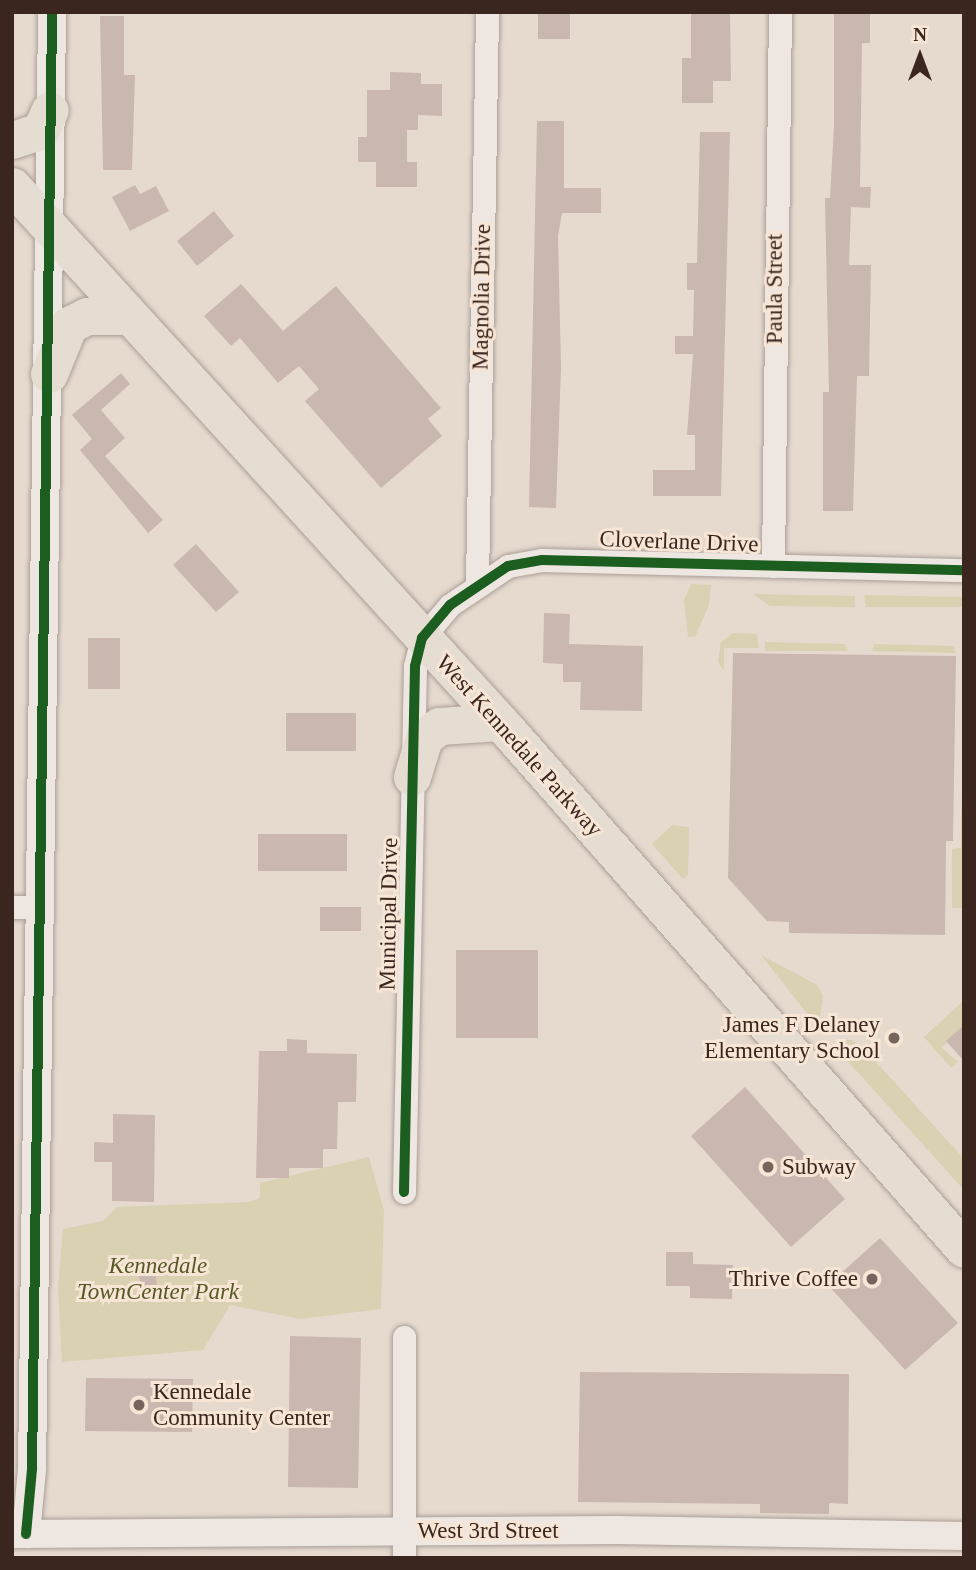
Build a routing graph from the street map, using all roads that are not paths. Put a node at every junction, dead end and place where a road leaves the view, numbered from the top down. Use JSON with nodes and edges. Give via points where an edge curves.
{"nodes":[{"id":1,"x":52,"y":12,"type":"edge"},
{"id":2,"x":487,"y":12,"type":"edge"},
{"id":3,"x":780,"y":12,"type":"edge"},
{"id":4,"x":50,"y":110,"type":"junction"},
{"id":5,"x":12,"y":140,"type":"edge"},
{"id":6,"x":12,"y":186,"type":"edge"},
{"id":7,"x":49,"y":227,"type":"junction"},
{"id":8,"x":129,"y":316,"type":"junction"},
{"id":9,"x":49,"y":374,"type":"junction"},
{"id":10,"x":774,"y":566,"type":"junction"},
{"id":11,"x":964,"y":570,"type":"edge"},
{"id":12,"x":477,"y":582,"type":"junction"},
{"id":13,"x":422,"y":638,"type":"junction"},
{"id":14,"x":500,"y":722,"type":"junction"},
{"id":15,"x":412,"y":777,"type":"junction"},
{"id":16,"x":12,"y":907,"type":"edge"},
{"id":17,"x":41,"y":907,"type":"junction"},
{"id":18,"x":404,"y":1192,"type":"dead end"},
{"id":19,"x":964,"y":1249,"type":"edge"},
{"id":20,"x":404,"y":1337,"type":"dead end"},
{"id":21,"x":19,"y":1534,"type":"edge"},
{"id":22,"x":964,"y":1536,"type":"edge"},
{"id":23,"x":404,"y":1545,"type":"edge"}],
"edges":[{"from":1,"to":4,"type":"street"},
{"from":2,"to":12,"type":"street","name":"Magnolia Drive"},
{"from":3,"to":10,"type":"street","name":"Paula Street"},
{"from":4,"to":5,"type":"main road","via":[[40,131]]},
{"from":4,"to":7,"type":"street"},
{"from":6,"to":7,"type":"main road","name":"West Kennedale Parkway"},
{"from":7,"to":8,"type":"main road","name":"West Kennedale Parkway"},
{"from":7,"to":9,"type":"street"},
{"from":8,"to":9,"type":"main road","via":[[87,316],[69,325]]},
{"from":8,"to":13,"type":"main road","name":"West Kennedale Parkway"},
{"from":9,"to":17,"type":"street"},
{"from":10,"to":11,"type":"street","name":"Cloverlane Drive"},
{"from":10,"to":12,"type":"street","name":"Cloverlane Drive","via":[[542,560],[508,566]]},
{"from":12,"to":13,"type":"street","name":"Cloverlane Drive"},
{"from":13,"to":14,"type":"main road","name":"West Kennedale Parkway"},
{"from":13,"to":15,"type":"street","name":"Municipal Drive","via":[[415,666]]},
{"from":14,"to":15,"type":"main road","via":[[439,726],[424,738]]},
{"from":14,"to":19,"type":"main road","name":"West Kennedale Parkway"},
{"from":15,"to":18,"type":"street","name":"Municipal Drive"},
{"from":16,"to":17,"type":"street"},
{"from":17,"to":21,"type":"street","via":[[32,1469]]},
{"from":20,"to":23,"type":"street"},
{"from":21,"to":23,"type":"street","name":"West 3rd Street"},
{"from":22,"to":23,"type":"street","name":"West 3rd Street"}]}
